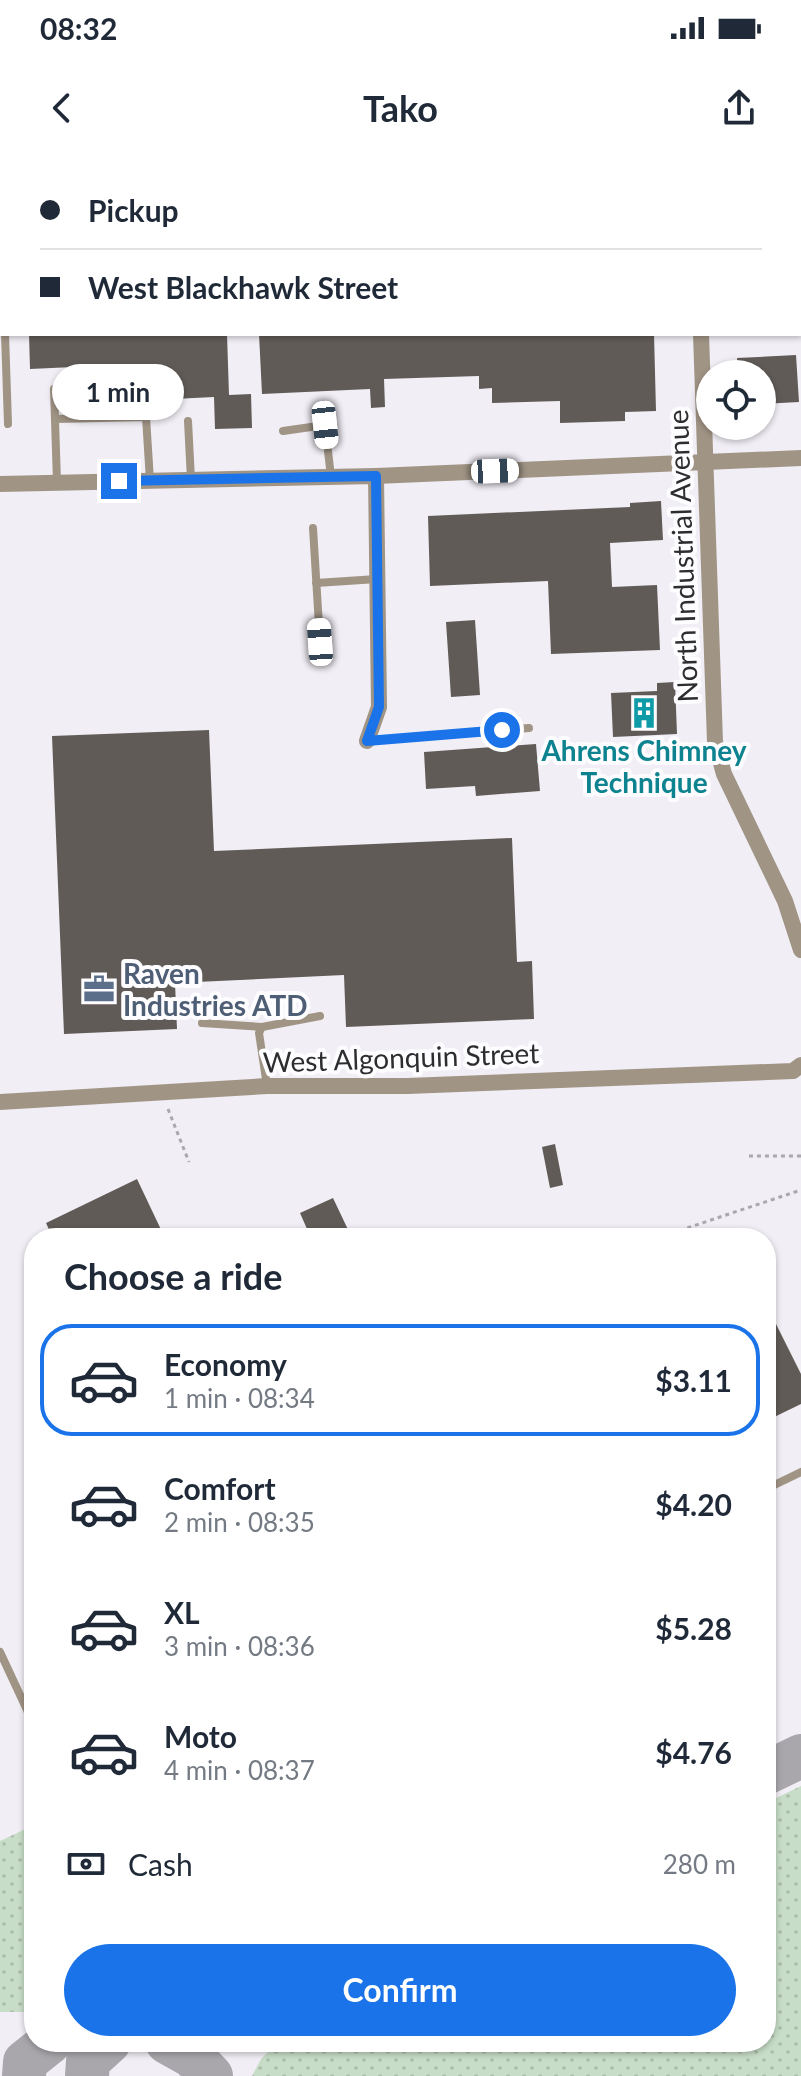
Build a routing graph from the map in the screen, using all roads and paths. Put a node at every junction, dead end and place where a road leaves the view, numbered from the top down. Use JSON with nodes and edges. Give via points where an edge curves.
{"nodes":[{"id":1,"x":2,"y":336,"type":"edge"},
{"id":2,"x":701,"y":336,"type":"edge"},
{"id":3,"x":54,"y":389,"type":"dead end"},
{"id":4,"x":56,"y":419,"type":"junction"},
{"id":5,"x":188,"y":421,"type":"dead end"},
{"id":6,"x":8,"y":424,"type":"dead end"},
{"id":7,"x":283,"y":431,"type":"dead end"},
{"id":8,"x":801,"y":458,"type":"edge"},
{"id":9,"x":705,"y":463,"type":"junction"},
{"id":10,"x":376,"y":476,"type":"junction"},
{"id":11,"x":331,"y":477,"type":"junction"},
{"id":12,"x":191,"y":480,"type":"junction"},
{"id":13,"x":150,"y":481,"type":"junction"},
{"id":14,"x":57,"y":482,"type":"junction"},
{"id":15,"x":0,"y":484,"type":"edge"},
{"id":16,"x":313,"y":528,"type":"dead end"},
{"id":17,"x":377,"y":579,"type":"junction"},
{"id":18,"x":316,"y":583,"type":"junction"},
{"id":19,"x":320,"y":642,"type":"dead end"},
{"id":20,"x":529,"y":728,"type":"dead end"},
{"id":21,"x":367,"y":741,"type":"joint"},
{"id":22,"x":801,"y":950,"type":"edge"},
{"id":23,"x":320,"y":1016,"type":"dead end"},
{"id":24,"x":202,"y":1023,"type":"dead end"},
{"id":25,"x":262,"y":1027,"type":"junction"},
{"id":26,"x":801,"y":1065,"type":"edge"},
{"id":27,"x":267,"y":1086,"type":"junction"},
{"id":28,"x":162,"y":1092,"type":"junction"},
{"id":29,"x":0,"y":1102,"type":"edge"},
{"id":30,"x":749,"y":1156,"type":"dead end"},
{"id":31,"x":801,"y":1156,"type":"edge"},
{"id":32,"x":189,"y":1162,"type":"dead end"},
{"id":33,"x":801,"y":1190,"type":"edge"},
{"id":34,"x":687,"y":1228,"type":"edge"},
{"id":35,"x":801,"y":1472,"type":"edge"},
{"id":36,"x":776,"y":1484,"type":"edge"},
{"id":37,"x":0,"y":1652,"type":"edge"},
{"id":38,"x":24,"y":1704,"type":"edge"}],
"edges":[{"from":1,"to":6,"type":"lane"},
{"from":2,"to":9,"type":"street","name":"North Industrial Avenue"},
{"from":3,"to":4,"type":"lane"},
{"from":4,"to":13,"type":"lane","via":[[146,417]]},
{"from":4,"to":14,"type":"lane"},
{"from":5,"to":12,"type":"lane"},
{"from":7,"to":11,"type":"lane","via":[[325,425]]},
{"from":8,"to":9,"type":"street"},
{"from":9,"to":10,"type":"street"},
{"from":9,"to":22,"type":"street","name":"North Industrial Avenue","via":[[715,742]]},
{"from":10,"to":11,"type":"street"},
{"from":10,"to":17,"type":"street"},
{"from":11,"to":12,"type":"street"},
{"from":12,"to":13,"type":"street"},
{"from":13,"to":14,"type":"street"},
{"from":14,"to":15,"type":"street"},
{"from":16,"to":18,"type":"lane"},
{"from":17,"to":18,"type":"lane"},
{"from":17,"to":21,"type":"street","via":[[379,707]]},
{"from":18,"to":19,"type":"lane"},
{"from":20,"to":21,"type":"lane"},
{"from":23,"to":25,"type":"lane"},
{"from":24,"to":25,"type":"lane"},
{"from":25,"to":27,"type":"lane"},
{"from":26,"to":27,"type":"street","name":"West Algonquin Street","via":[[793,1071],[408,1086]]},
{"from":27,"to":28,"type":"street","name":"West Algonquin Street"},
{"from":28,"to":29,"type":"street","name":"West Algonquin Street"},
{"from":28,"to":32,"type":"path"},
{"from":30,"to":31,"type":"path"},
{"from":33,"to":34,"type":"path"},
{"from":35,"to":36,"type":"lane"},
{"from":37,"to":38,"type":"lane"}]}
